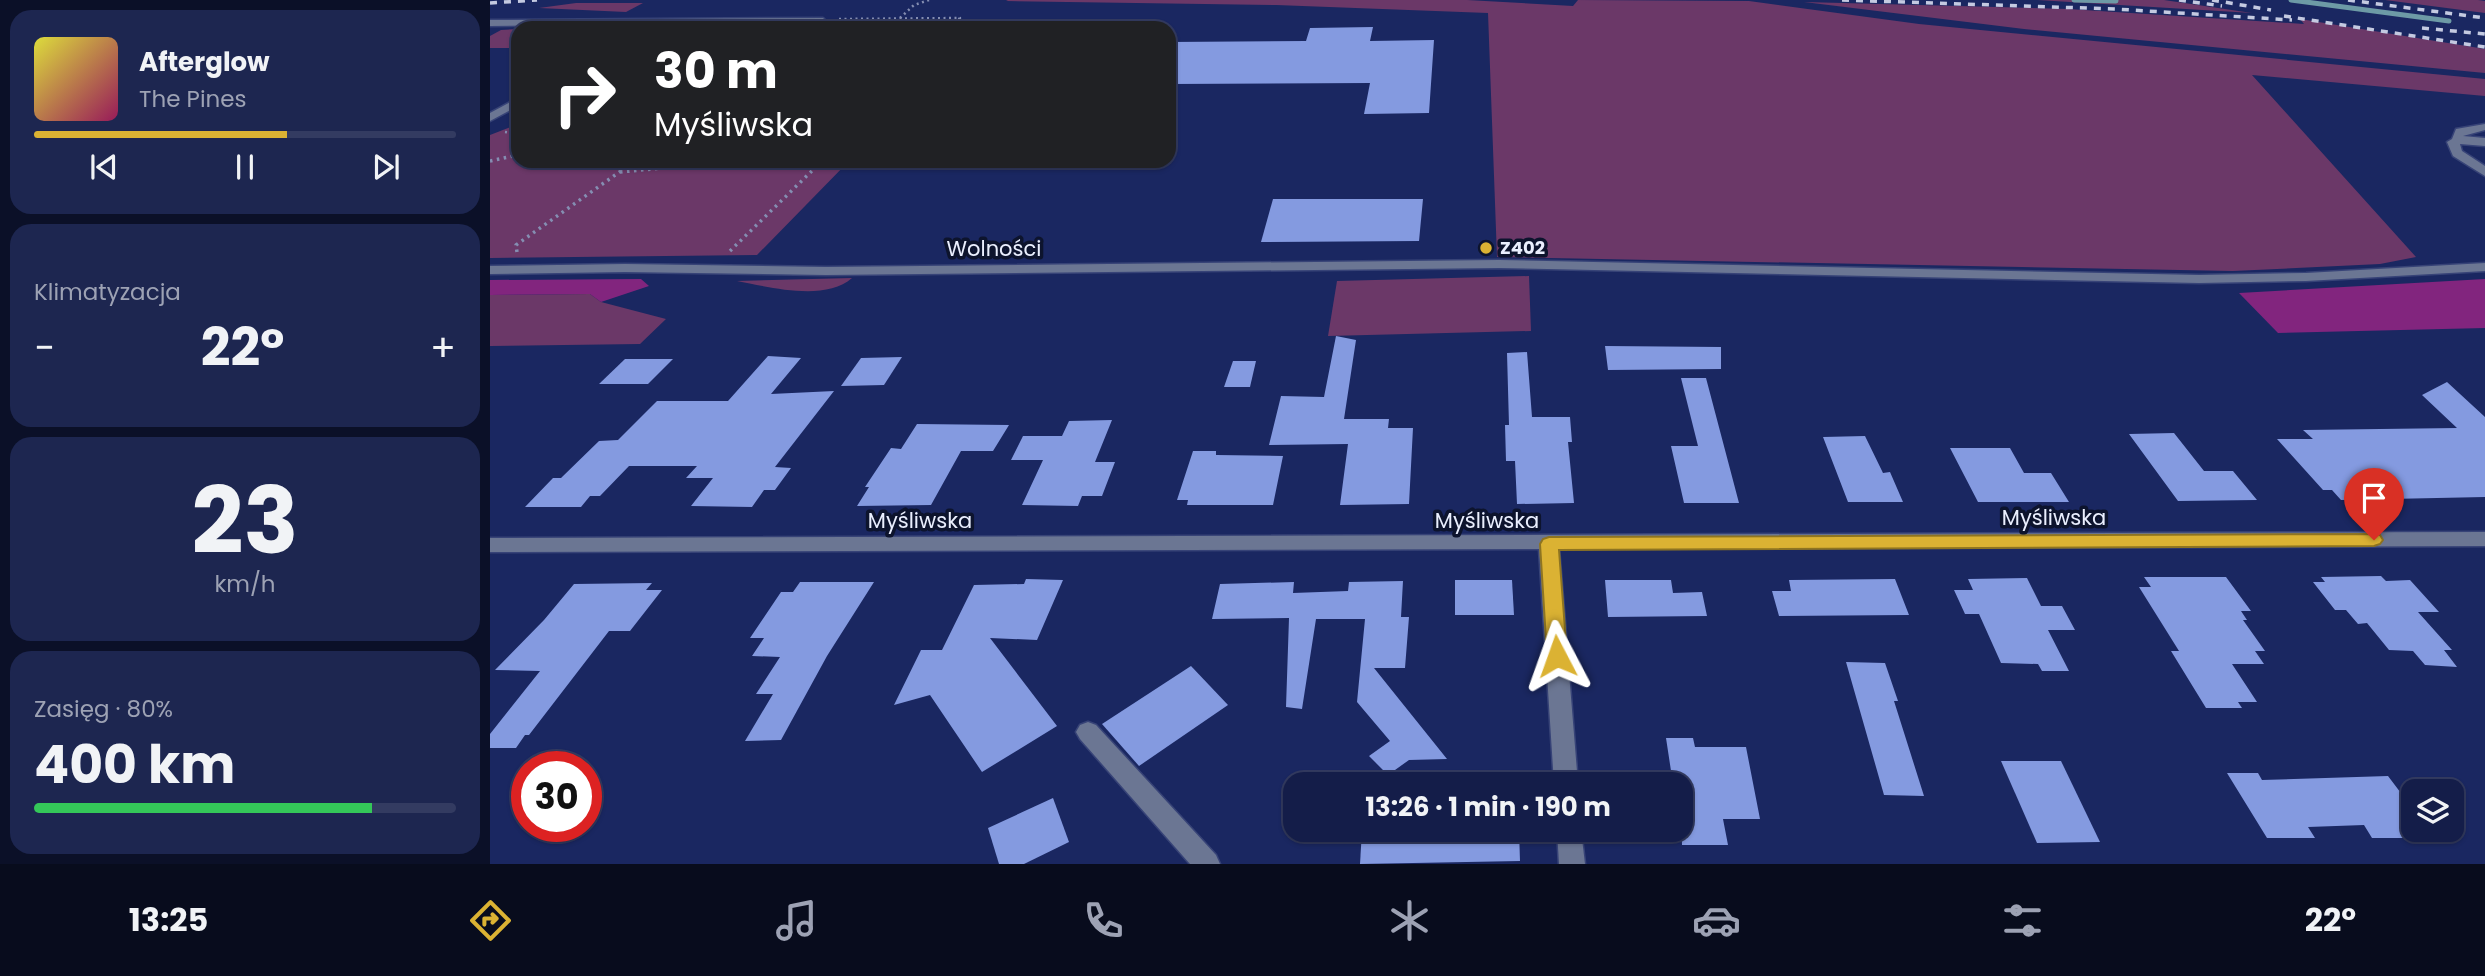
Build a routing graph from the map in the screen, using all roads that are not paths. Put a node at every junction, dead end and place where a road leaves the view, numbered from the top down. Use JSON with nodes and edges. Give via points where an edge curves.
{"nodes":[{"id":1,"x":654,"y":20,"type":"joint"},
{"id":2,"x":820,"y":20,"type":"road end"},
{"id":3,"x":583,"y":21,"type":"edge"},
{"id":4,"x":511,"y":22,"type":"edge"},
{"id":5,"x":511,"y":22,"type":"edge"},
{"id":6,"x":490,"y":23,"type":"edge"},
{"id":7,"x":490,"y":33,"type":"edge"},
{"id":8,"x":511,"y":106,"type":"edge"},
{"id":9,"x":490,"y":118,"type":"edge"},
{"id":10,"x":2485,"y":127,"type":"edge"},
{"id":11,"x":2453,"y":142,"type":"junction"},
{"id":12,"x":2485,"y":142,"type":"edge"},
{"id":13,"x":2485,"y":172,"type":"edge"},
{"id":14,"x":2485,"y":267,"type":"edge"},
{"id":15,"x":490,"y":270,"type":"edge"},
{"id":16,"x":2485,"y":540,"type":"edge"},
{"id":17,"x":1549,"y":544,"type":"junction"},
{"id":18,"x":490,"y":545,"type":"edge"},
{"id":19,"x":1088,"y":732,"type":"dead end"},
{"id":20,"x":1565,"y":772,"type":"edge"},
{"id":21,"x":1570,"y":842,"type":"edge"},
{"id":22,"x":1207,"y":864,"type":"edge"},
{"id":23,"x":1572,"y":864,"type":"edge"}],
"edges":[{"from":1,"to":2,"type":"street"},
{"from":1,"to":3,"type":"street"},
{"from":4,"to":6,"type":"street"},
{"from":5,"to":7,"type":"street"},
{"from":8,"to":9,"type":"street"},
{"from":10,"to":11,"type":"street","via":[[2460,131]]},
{"from":11,"to":12,"type":"street"},
{"from":11,"to":13,"type":"street","via":[[2457,153]]},
{"from":14,"to":15,"type":"street","name":"Wolności","via":[[2199,279],[1499,264]]},
{"from":16,"to":17,"type":"street","name":"Myśliwska"},
{"from":17,"to":18,"type":"street","name":"Myśliwska"},
{"from":17,"to":20,"type":"street"},
{"from":19,"to":22,"type":"street"},
{"from":21,"to":23,"type":"street"}]}
